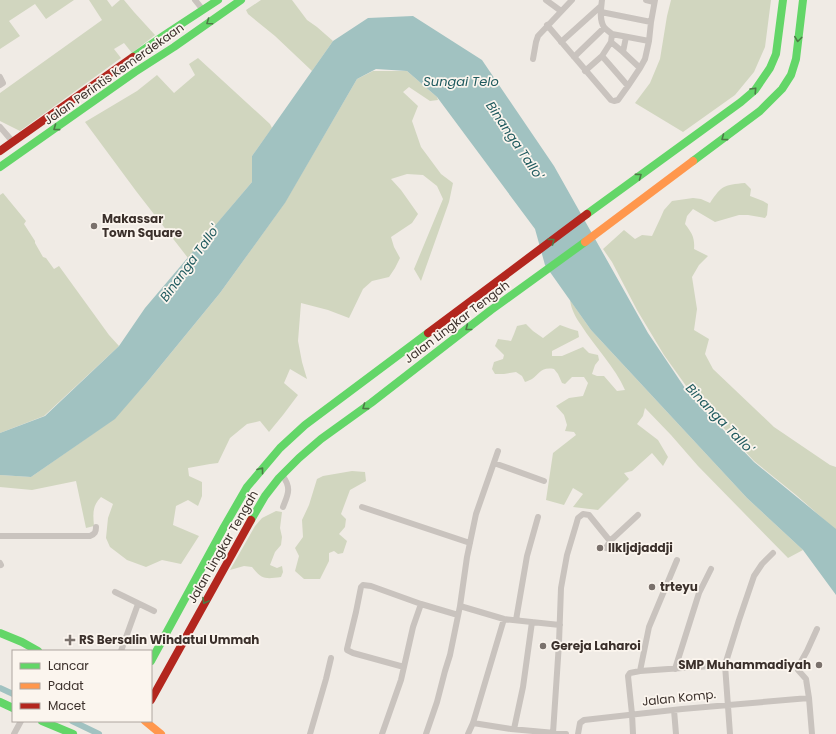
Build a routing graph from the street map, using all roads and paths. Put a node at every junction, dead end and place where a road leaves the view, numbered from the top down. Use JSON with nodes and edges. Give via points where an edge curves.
{"nodes":[{"id":1,"x":195,"y":0,"type":"edge"},
{"id":2,"x":218,"y":0,"type":"edge"},
{"id":3,"x":241,"y":0,"type":"edge"},
{"id":4,"x":546,"y":0,"type":"edge"},
{"id":5,"x":572,"y":0,"type":"edge"},
{"id":6,"x":646,"y":0,"type":"edge"},
{"id":7,"x":783,"y":0,"type":"edge"},
{"id":8,"x":803,"y":0,"type":"edge"},
{"id":9,"x":655,"y":1,"type":"edge"},
{"id":10,"x":601,"y":6,"type":"edge"},
{"id":11,"x":203,"y":10,"type":"junction"},
{"id":12,"x":561,"y":12,"type":"junction"},
{"id":13,"x":651,"y":22,"type":"junction"},
{"id":14,"x":547,"y":25,"type":"junction"},
{"id":15,"x":604,"y":28,"type":"junction"},
{"id":16,"x":612,"y":34,"type":"junction"},
{"id":17,"x":626,"y":36,"type":"junction"},
{"id":18,"x":649,"y":41,"type":"junction"},
{"id":19,"x":561,"y":42,"type":"junction"},
{"id":20,"x":611,"y":42,"type":"junction"},
{"id":21,"x":623,"y":52,"type":"junction"},
{"id":22,"x":602,"y":56,"type":"junction"},
{"id":23,"x":574,"y":57,"type":"junction"},
{"id":24,"x":533,"y":59,"type":"dead end"},
{"id":25,"x":640,"y":68,"type":"junction"},
{"id":26,"x":585,"y":71,"type":"junction"},
{"id":27,"x":628,"y":86,"type":"junction"},
{"id":28,"x":0,"y":127,"type":"edge"},
{"id":29,"x":13,"y":142,"type":"junction"},
{"id":30,"x":0,"y":151,"type":"edge"},
{"id":31,"x":0,"y":167,"type":"edge"},
{"id":32,"x":498,"y":451,"type":"dead end"},
{"id":33,"x":494,"y":463,"type":"junction"},
{"id":34,"x":282,"y":475,"type":"junction"},
{"id":35,"x":544,"y":482,"type":"dead end"},
{"id":36,"x":362,"y":507,"type":"dead end"},
{"id":37,"x":283,"y":508,"type":"dead end"},
{"id":38,"x":638,"y":515,"type":"dead end"},
{"id":39,"x":538,"y":516,"type":"dead end"},
{"id":40,"x":96,"y":527,"type":"dead end"},
{"id":41,"x":0,"y":536,"type":"edge"},
{"id":42,"x":610,"y":541,"type":"junction"},
{"id":43,"x":470,"y":542,"type":"junction"},
{"id":44,"x":606,"y":548,"type":"dead end"},
{"id":45,"x":773,"y":553,"type":"dead end"},
{"id":46,"x":677,"y":560,"type":"dead end"},
{"id":47,"x":711,"y":569,"type":"dead end"},
{"id":48,"x":115,"y":592,"type":"dead end"},
{"id":49,"x":138,"y":604,"type":"junction"},
{"id":50,"x":421,"y":604,"type":"junction"},
{"id":51,"x":460,"y":606,"type":"junction"},
{"id":52,"x":154,"y":611,"type":"dead end"},
{"id":53,"x":458,"y":615,"type":"junction"},
{"id":54,"x":504,"y":619,"type":"junction"},
{"id":55,"x":516,"y":620,"type":"junction"},
{"id":56,"x":532,"y":622,"type":"junction"},
{"id":57,"x":560,"y":625,"type":"junction"},
{"id":58,"x":817,"y":629,"type":"dead end"},
{"id":59,"x":0,"y":633,"type":"edge"},
{"id":60,"x":36,"y":650,"type":"edge"},
{"id":61,"x":121,"y":650,"type":"edge"},
{"id":62,"x":330,"y":658,"type":"dead end"},
{"id":63,"x":152,"y":659,"type":"edge"},
{"id":64,"x":725,"y":666,"type":"junction"},
{"id":65,"x":404,"y":667,"type":"junction"},
{"id":66,"x":674,"y":669,"type":"junction"},
{"id":67,"x":640,"y":671,"type":"junction"},
{"id":68,"x":152,"y":698,"type":"edge"},
{"id":69,"x":809,"y":698,"type":"junction"},
{"id":70,"x":0,"y":702,"type":"edge"},
{"id":71,"x":728,"y":705,"type":"junction"},
{"id":72,"x":12,"y":708,"type":"edge"},
{"id":73,"x":674,"y":710,"type":"junction"},
{"id":74,"x":632,"y":714,"type":"junction"},
{"id":75,"x":20,"y":722,"type":"edge"},
{"id":76,"x":44,"y":722,"type":"edge"},
{"id":77,"x":146,"y":722,"type":"edge"},
{"id":78,"x":473,"y":723,"type":"junction"},
{"id":79,"x":514,"y":729,"type":"junction"},
{"id":80,"x":504,"y":731,"type":"edge"},
{"id":81,"x":553,"y":733,"type":"junction"},
{"id":82,"x":14,"y":734,"type":"edge"},
{"id":83,"x":74,"y":734,"type":"edge"},
{"id":84,"x":161,"y":734,"type":"edge"},
{"id":85,"x":310,"y":734,"type":"edge"},
{"id":86,"x":382,"y":734,"type":"edge"},
{"id":87,"x":426,"y":734,"type":"edge"},
{"id":88,"x":468,"y":734,"type":"edge"},
{"id":89,"x":566,"y":734,"type":"edge"},
{"id":90,"x":578,"y":734,"type":"edge"},
{"id":91,"x":633,"y":734,"type":"edge"},
{"id":92,"x":676,"y":734,"type":"edge"},
{"id":93,"x":730,"y":734,"type":"edge"},
{"id":94,"x":812,"y":734,"type":"edge"}],
"edges":[{"from":1,"to":11,"type":"street"},
{"from":2,"to":11,"type":"main road","name":"Jalan Perintis Kemerdekaan"},
{"from":3,"to":31,"type":"main road","name":"Jalan Perintis Kemerdekaan","one_way":true},
{"from":4,"to":12,"type":"street"},
{"from":5,"to":12,"type":"street"},
{"from":6,"to":9,"type":"street"},
{"from":63,"to":7,"type":"main road","name":"Jalan Lingkar Tengah","one_way":true,"via":[[247,488],[280,448],[305,425],[755,90],[776,54]]},
{"from":8,"to":34,"type":"main road","name":"Jalan Lingkar Tengah","one_way":true,"via":[[796,59],[790,75],[782,89],[760,112],[321,439]]},
{"from":9,"to":13,"type":"street"},
{"from":10,"to":13,"type":"street"},
{"from":10,"to":15,"type":"street"},
{"from":10,"to":19,"type":"street"},
{"from":11,"to":29,"type":"main road","name":"Jalan Perintis Kemerdekaan"},
{"from":12,"to":14,"type":"street"},
{"from":13,"to":18,"type":"street"},
{"from":14,"to":19,"type":"street"},
{"from":14,"to":24,"type":"street","via":[[537,38]]},
{"from":15,"to":16,"type":"street"},
{"from":15,"to":23,"type":"street"},
{"from":16,"to":17,"type":"street"},
{"from":16,"to":20,"type":"street"},
{"from":17,"to":18,"type":"street"},
{"from":17,"to":21,"type":"street"},
{"from":18,"to":25,"type":"street","via":[[645,60]]},
{"from":19,"to":23,"type":"street"},
{"from":20,"to":21,"type":"street"},
{"from":20,"to":22,"type":"street"},
{"from":21,"to":25,"type":"street"},
{"from":22,"to":26,"type":"street"},
{"from":22,"to":27,"type":"street"},
{"from":23,"to":26,"type":"street"},
{"from":25,"to":27,"type":"street"},
{"from":26,"to":27,"type":"street","via":[[614,102]]},
{"from":28,"to":29,"type":"street"},
{"from":29,"to":30,"type":"main road","name":"Jalan Perintis Kemerdekaan"},
{"from":32,"to":33,"type":"street"},
{"from":33,"to":35,"type":"street"},
{"from":33,"to":43,"type":"street","via":[[476,514]]},
{"from":34,"to":37,"type":"street","via":[[289,489]]},
{"from":34,"to":68,"type":"main road","name":"Jalan Lingkar Tengah","one_way":true,"via":[[265,496],[240,537]]},
{"from":36,"to":43,"type":"street"},
{"from":38,"to":42,"type":"street"},
{"from":39,"to":55,"type":"street","via":[[526,562]]},
{"from":40,"to":41,"type":"street","via":[[95,534],[90,536]]},
{"from":42,"to":44,"type":"street"},
{"from":42,"to":57,"type":"street","via":[[589,515],[580,515],[562,575]]},
{"from":43,"to":51,"type":"street"},
{"from":45,"to":64,"type":"street","via":[[754,576]]},
{"from":46,"to":67,"type":"street","via":[[649,627]]},
{"from":47,"to":66,"type":"street"},
{"from":48,"to":49,"type":"street"},
{"from":49,"to":52,"type":"street"},
{"from":49,"to":61,"type":"street"},
{"from":50,"to":53,"type":"street"},
{"from":50,"to":65,"type":"street"},
{"from":50,"to":65,"type":"street","via":[[366,584],[361,587],[347,650]]},
{"from":51,"to":53,"type":"street"},
{"from":51,"to":54,"type":"street"},
{"from":53,"to":87,"type":"street","via":[[450,655]]},
{"from":54,"to":55,"type":"street"},
{"from":54,"to":78,"type":"street"},
{"from":55,"to":56,"type":"street"},
{"from":56,"to":57,"type":"street"},
{"from":56,"to":79,"type":"street"},
{"from":57,"to":81,"type":"street"},
{"from":58,"to":69,"type":"street","via":[[798,667],[806,679]]},
{"from":59,"to":60,"type":"main road"},
{"from":62,"to":85,"type":"street"},
{"from":64,"to":66,"type":"street"},
{"from":64,"to":71,"type":"street","name":"Jalan Komp."},
{"from":65,"to":86,"type":"street"},
{"from":66,"to":67,"type":"street"},
{"from":67,"to":74,"type":"street","name":"Jalan Komp.","via":[[628,676]]},
{"from":69,"to":71,"type":"street","name":"Jalan Komp."},
{"from":69,"to":94,"type":"street"},
{"from":70,"to":72,"type":"main road"},
{"from":71,"to":73,"type":"street","name":"Jalan Komp."},
{"from":71,"to":93,"type":"street","name":"Jalan Komp."},
{"from":73,"to":74,"type":"street","name":"Jalan Komp."},
{"from":73,"to":92,"type":"street"},
{"from":74,"to":90,"type":"street","via":[[582,721]]},
{"from":74,"to":91,"type":"street","name":"Jalan Komp."},
{"from":75,"to":82,"type":"street"},
{"from":76,"to":83,"type":"main road"},
{"from":77,"to":84,"type":"main road"},
{"from":78,"to":80,"type":"street"},
{"from":78,"to":88,"type":"street"},
{"from":79,"to":80,"type":"street"},
{"from":79,"to":81,"type":"street"},
{"from":81,"to":89,"type":"street"}]}
